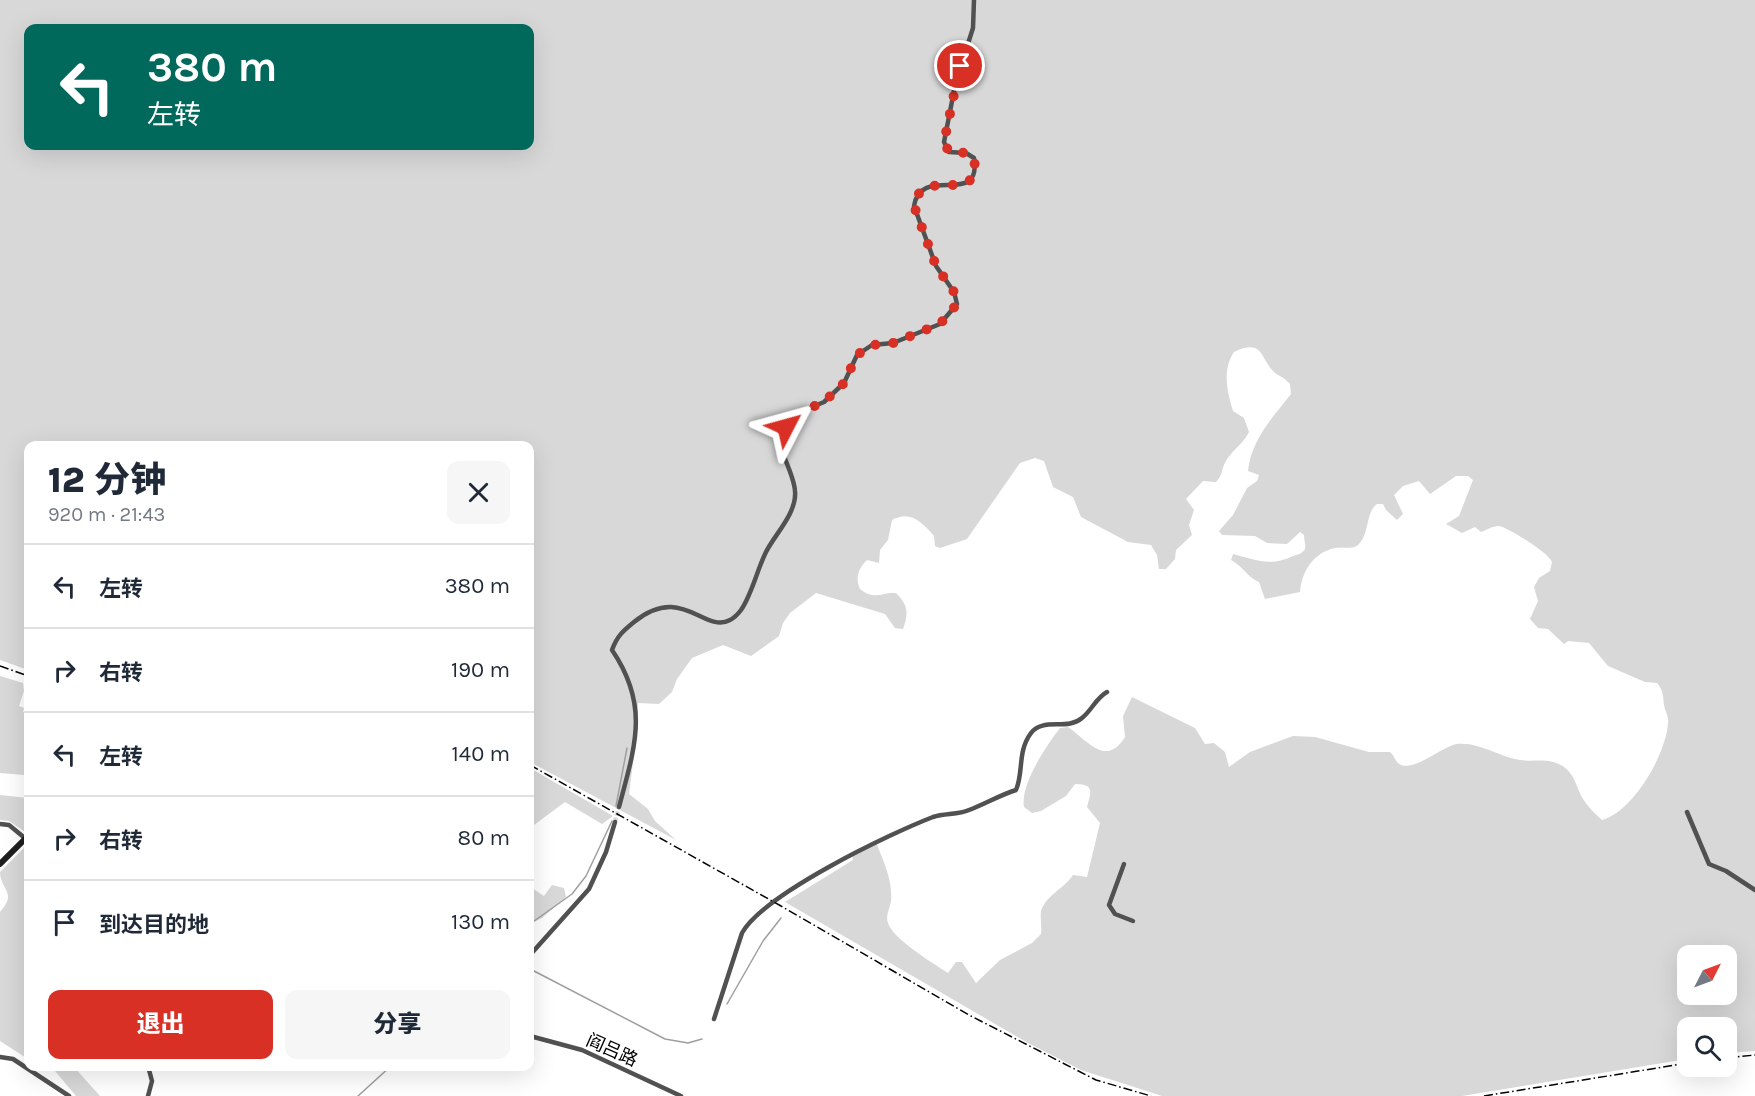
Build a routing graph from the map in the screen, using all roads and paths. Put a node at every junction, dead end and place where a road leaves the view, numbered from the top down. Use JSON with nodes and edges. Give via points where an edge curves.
{"nodes":[{"id":1,"x":974,"y":0,"type":"edge"},
{"id":2,"x":1107,"y":692,"type":"dead end"},
{"id":3,"x":619,"y":807,"type":"tunnel mouth"},
{"id":4,"x":1687,"y":812,"type":"dead end"},
{"id":5,"x":615,"y":822,"type":"tunnel mouth"},
{"id":6,"x":0,"y":824,"type":"edge"},
{"id":7,"x":24,"y":835,"type":"edge"},
{"id":8,"x":24,"y":840,"type":"edge"},
{"id":9,"x":0,"y":864,"type":"edge"},
{"id":10,"x":1124,"y":864,"type":"dead end"},
{"id":11,"x":1755,"y":890,"type":"edge"},
{"id":12,"x":1133,"y":921,"type":"dead end"},
{"id":13,"x":534,"y":951,"type":"edge"},
{"id":14,"x":714,"y":1019,"type":"dead end"},
{"id":15,"x":534,"y":1037,"type":"edge"},
{"id":16,"x":0,"y":1057,"type":"edge"},
{"id":17,"x":24,"y":1066,"type":"edge"},
{"id":18,"x":31,"y":1071,"type":"edge"},
{"id":19,"x":149,"y":1071,"type":"edge"},
{"id":20,"x":69,"y":1096,"type":"edge"},
{"id":21,"x":148,"y":1096,"type":"edge"},
{"id":22,"x":681,"y":1096,"type":"edge"}],
"edges":[{"from":1,"to":3,"type":"street","via":[[973,28],[956,81],[944,142],[949,152],[974,158],[976,168],[961,186],[924,187],[914,206],[936,266],[954,292],[957,304],[940,324],[893,343],[872,345],[857,355],[844,383],[824,402],[805,410],[786,427],[779,443],[795,491],[792,507],[766,551],[741,610],[732,619],[709,621],[688,609],[668,606],[649,610],[617,636],[612,650],[635,694],[637,729]]},
{"from":2,"to":14,"type":"street","via":[[1081,719],[1067,725],[1042,725],[1031,732],[1020,757],[1022,776],[1016,790],[967,811],[935,816],[880,842],[800,885],[749,921]]},
{"from":4,"to":11,"type":"street","via":[[1708,864]]},
{"from":5,"to":13,"type":"street","via":[[589,889]]},
{"from":6,"to":7,"type":"street"},
{"from":8,"to":9,"type":"main road"},
{"from":10,"to":12,"type":"street","via":[[1109,905],[1115,914]]},
{"from":15,"to":22,"type":"street","name":"阎吕路","via":[[582,1050]]},
{"from":16,"to":17,"type":"street"},
{"from":18,"to":20,"type":"street"},
{"from":19,"to":21,"type":"street","via":[[152,1086]]}]}
